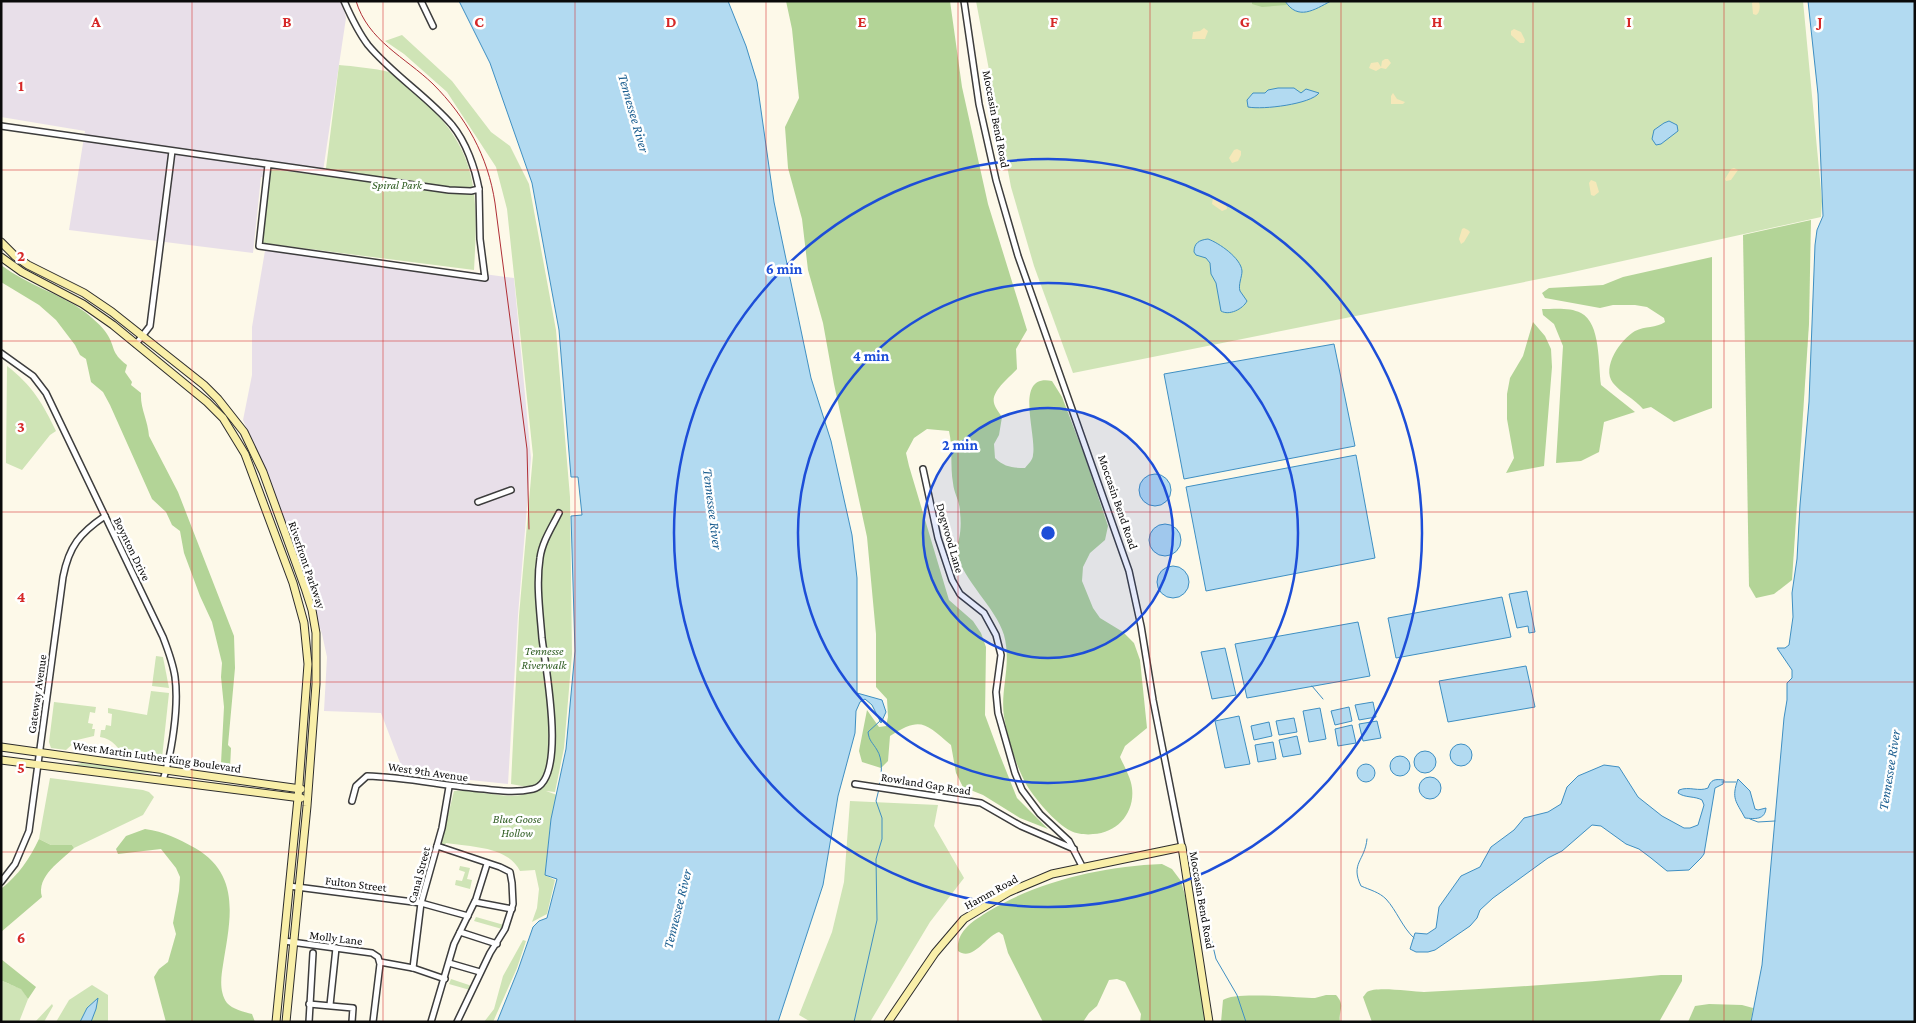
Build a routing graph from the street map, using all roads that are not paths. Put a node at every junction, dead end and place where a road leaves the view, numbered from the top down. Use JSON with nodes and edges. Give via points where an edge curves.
{"nodes":[{"id":1,"x":344,"y":1,"type":"edge"},
{"id":2,"x":422,"y":1,"type":"edge"},
{"id":3,"x":964,"y":1,"type":"edge"},
{"id":4,"x":433,"y":26,"type":"dead end"},
{"id":5,"x":1,"y":126,"type":"edge"},
{"id":6,"x":172,"y":151,"type":"junction"},
{"id":7,"x":268,"y":165,"type":"junction"},
{"id":8,"x":479,"y":189,"type":"junction"},
{"id":9,"x":1,"y":242,"type":"edge"},
{"id":10,"x":1,"y":257,"type":"edge"},
{"id":11,"x":142,"y":336,"type":"junction"},
{"id":12,"x":136,"y":344,"type":"junction"},
{"id":13,"x":1,"y":353,"type":"edge"},
{"id":14,"x":923,"y":469,"type":"dead end"},
{"id":15,"x":511,"y":490,"type":"dead end"},
{"id":16,"x":478,"y":502,"type":"dead end"},
{"id":17,"x":559,"y":513,"type":"dead end"},
{"id":18,"x":105,"y":516,"type":"junction"},
{"id":19,"x":307,"y":646,"type":"junction"},
{"id":20,"x":316,"y":646,"type":"junction"},
{"id":21,"x":1,"y":748,"type":"edge"},
{"id":22,"x":39,"y":752,"type":"junction"},
{"id":23,"x":1,"y":760,"type":"edge"},
{"id":24,"x":38,"y":765,"type":"junction"},
{"id":25,"x":166,"y":770,"type":"junction"},
{"id":26,"x":163,"y":780,"type":"junction"},
{"id":27,"x":854,"y":784,"type":"dead end"},
{"id":28,"x":449,"y":787,"type":"junction"},
{"id":29,"x":299,"y":788,"type":"junction"},
{"id":30,"x":308,"y":795,"type":"junction"},
{"id":31,"x":298,"y":798,"type":"junction"},
{"id":32,"x":352,"y":801,"type":"dead end"},
{"id":33,"x":437,"y":846,"type":"junction"},
{"id":34,"x":1182,"y":847,"type":"junction"},
{"id":35,"x":1074,"y":849,"type":"junction"},
{"id":36,"x":487,"y":864,"type":"junction"},
{"id":37,"x":1083,"y":868,"type":"junction"},
{"id":38,"x":1,"y":882,"type":"edge"},
{"id":39,"x":289,"y":886,"type":"junction"},
{"id":40,"x":299,"y":887,"type":"junction"},
{"id":41,"x":421,"y":902,"type":"junction"},
{"id":42,"x":475,"y":902,"type":"junction"},
{"id":43,"x":512,"y":909,"type":"junction"},
{"id":44,"x":468,"y":916,"type":"junction"},
{"id":45,"x":460,"y":932,"type":"junction"},
{"id":46,"x":284,"y":941,"type":"junction"},
{"id":47,"x":294,"y":943,"type":"junction"},
{"id":48,"x":497,"y":944,"type":"junction"},
{"id":49,"x":336,"y":948,"type":"junction"},
{"id":50,"x":313,"y":954,"type":"dead end"},
{"id":51,"x":380,"y":962,"type":"junction"},
{"id":52,"x":449,"y":964,"type":"junction"},
{"id":53,"x":413,"y":968,"type":"junction"},
{"id":54,"x":480,"y":972,"type":"junction"},
{"id":55,"x":445,"y":979,"type":"junction"},
{"id":56,"x":309,"y":1004,"type":"junction"},
{"id":57,"x":330,"y":1005,"type":"junction"},
{"id":58,"x":276,"y":1022,"type":"edge"},
{"id":59,"x":286,"y":1022,"type":"edge"},
{"id":60,"x":309,"y":1022,"type":"edge"},
{"id":61,"x":352,"y":1022,"type":"edge"},
{"id":62,"x":373,"y":1022,"type":"edge"},
{"id":63,"x":431,"y":1022,"type":"edge"},
{"id":64,"x":457,"y":1022,"type":"edge"},
{"id":65,"x":888,"y":1022,"type":"edge"},
{"id":66,"x":1209,"y":1022,"type":"edge"}],
"edges":[{"from":1,"to":8,"type":"street","via":[[369,46],[453,127],[472,163]]},
{"from":2,"to":4,"type":"street"},
{"from":3,"to":34,"type":"street","name":"Moccasin Bend Road","via":[[996,180],[1129,571]]},
{"from":5,"to":6,"type":"street"},
{"from":6,"to":7,"type":"street"},
{"from":6,"to":11,"type":"street","via":[[150,326]]},
{"from":7,"to":8,"type":"street","via":[[448,190],[471,192]]},
{"from":7,"to":8,"type":"street","via":[[259,246],[486,278],[480,239]]},
{"from":9,"to":11,"type":"main road","name":"Riverfront Parkway","via":[[28,265],[84,294]]},
{"from":10,"to":12,"type":"main road","name":"Riverfront Parkway","via":[[22,272],[83,304]]},
{"from":11,"to":12,"type":"street"},
{"from":11,"to":20,"type":"main road","name":"Riverfront Parkway","via":[[211,392],[244,432],[263,472],[305,588],[312,610]]},
{"from":12,"to":19,"type":"main road","name":"Riverfront Parkway","via":[[207,402],[235,436],[255,478],[293,583]]},
{"from":13,"to":18,"type":"street","name":"Boynton Drive","via":[[33,376],[46,393]]},
{"from":14,"to":35,"type":"street","name":"Dogwood Lane","via":[[938,538],[952,580],[960,594],[984,613],[996,635],[1001,655],[996,692],[998,713],[1015,773],[1040,814]]},
{"from":15,"to":16,"type":"street"},
{"from":17,"to":28,"type":"street","name":"West 9th Avenue","via":[[540,558],[542,638],[553,740],[544,783],[536,789],[518,792]]},
{"from":18,"to":22,"type":"street","name":"Gateway Avenue","via":[[78,538],[67,560]]},
{"from":18,"to":25,"type":"street","name":"Boynton Drive","via":[[171,658],[176,694]]},
{"from":19,"to":20,"type":"street"},
{"from":19,"to":29,"type":"main road","name":"Riverfront Parkway"},
{"from":20,"to":30,"type":"main road","name":"Riverfront Parkway"},
{"from":21,"to":22,"type":"main road","name":"West Martin Luther King Boulevard"},
{"from":22,"to":24,"type":"street","name":"Gateway Avenue"},
{"from":22,"to":25,"type":"main road","name":"West Martin Luther King Boulevard"},
{"from":23,"to":24,"type":"main road","name":"West Martin Luther King Boulevard"},
{"from":24,"to":26,"type":"main road","name":"West Martin Luther King Boulevard"},
{"from":24,"to":38,"type":"street","name":"Gateway Avenue","via":[[29,831],[15,864]]},
{"from":25,"to":26,"type":"street","name":"Boynton Drive"},
{"from":25,"to":29,"type":"main road","name":"West Martin Luther King Boulevard"},
{"from":26,"to":31,"type":"main road","name":"West Martin Luther King Boulevard"},
{"from":27,"to":35,"type":"street","name":"Rowland Gap Road","via":[[982,802],[1020,826]]},
{"from":28,"to":32,"type":"street","name":"West 9th Avenue","via":[[366,776],[356,786]]},
{"from":28,"to":33,"type":"street","name":"Canal Street"},
{"from":29,"to":30,"type":"main road","name":"West Martin Luther King Boulevard"},
{"from":29,"to":31,"type":"main road","name":"Riverfront Parkway"},
{"from":30,"to":31,"type":"main road","name":"West Martin Luther King Boulevard"},
{"from":30,"to":40,"type":"main road","name":"Riverfront Parkway"},
{"from":31,"to":39,"type":"main road","name":"Riverfront Parkway"},
{"from":33,"to":36,"type":"street"},
{"from":33,"to":41,"type":"street","name":"Canal Street"},
{"from":34,"to":37,"type":"main road","name":"Hamm Road"},
{"from":34,"to":66,"type":"main road","name":"Moccasin Bend Road"},
{"from":35,"to":37,"type":"street","name":"Dogwood Lane"},
{"from":36,"to":42,"type":"street"},
{"from":36,"to":43,"type":"street","via":[[510,872]]},
{"from":37,"to":65,"type":"main road","name":"Hamm Road","via":[[1052,874],[1009,892],[964,919],[935,953]]},
{"from":39,"to":40,"type":"street","name":"Fulton Street"},
{"from":39,"to":46,"type":"main road","name":"Riverfront Parkway"},
{"from":40,"to":41,"type":"street","name":"Fulton Street"},
{"from":40,"to":47,"type":"main road","name":"Riverfront Parkway"},
{"from":41,"to":44,"type":"street","name":"Fulton Street"},
{"from":41,"to":53,"type":"street","name":"Canal Street"},
{"from":42,"to":43,"type":"street"},
{"from":42,"to":44,"type":"street"},
{"from":43,"to":48,"type":"street"},
{"from":44,"to":45,"type":"street"},
{"from":45,"to":48,"type":"street"},
{"from":45,"to":52,"type":"street"},
{"from":46,"to":47,"type":"street","name":"Molly Lane"},
{"from":46,"to":58,"type":"main road","name":"Riverfront Parkway"},
{"from":47,"to":49,"type":"street","name":"Molly Lane"},
{"from":47,"to":59,"type":"main road","name":"Riverfront Parkway"},
{"from":48,"to":54,"type":"street"},
{"from":49,"to":51,"type":"street","name":"Molly Lane","via":[[372,953]]},
{"from":49,"to":57,"type":"street"},
{"from":50,"to":56,"type":"street"},
{"from":51,"to":53,"type":"street"},
{"from":51,"to":62,"type":"street"},
{"from":52,"to":54,"type":"street"},
{"from":52,"to":55,"type":"street"},
{"from":53,"to":55,"type":"street"},
{"from":54,"to":64,"type":"street"},
{"from":55,"to":63,"type":"street"},
{"from":56,"to":57,"type":"street"},
{"from":56,"to":60,"type":"street"},
{"from":57,"to":61,"type":"street","via":[[353,1008]]}]}
